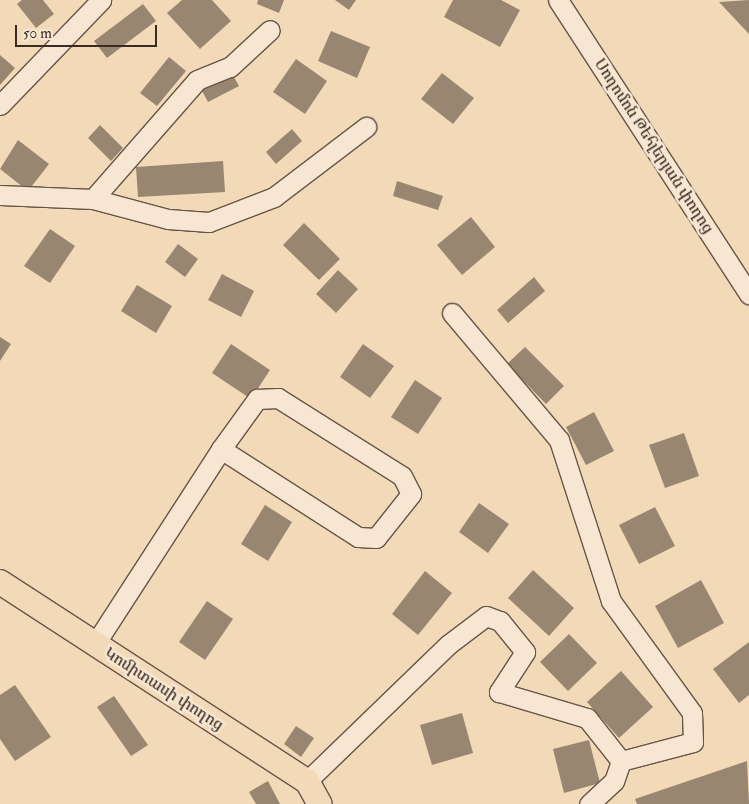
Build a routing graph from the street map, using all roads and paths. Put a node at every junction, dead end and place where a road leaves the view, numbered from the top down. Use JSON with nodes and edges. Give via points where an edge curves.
{"nodes":[{"id":1,"x":101,"y":0,"type":"edge"},
{"id":2,"x":558,"y":0,"type":"edge"},
{"id":3,"x":270,"y":30,"type":"dead end"},
{"id":4,"x":0,"y":105,"type":"edge"},
{"id":5,"x":366,"y":127,"type":"dead end"},
{"id":6,"x":0,"y":195,"type":"edge"},
{"id":7,"x":93,"y":200,"type":"junction"},
{"id":8,"x":749,"y":294,"type":"edge"},
{"id":9,"x":452,"y":313,"type":"dead end"},
{"id":10,"x":221,"y":449,"type":"junction"},
{"id":11,"x":0,"y":582,"type":"edge"},
{"id":12,"x":95,"y":644,"type":"junction"},
{"id":13,"x":621,"y":761,"type":"junction"},
{"id":14,"x":307,"y":781,"type":"junction"},
{"id":15,"x":320,"y":804,"type":"edge"},
{"id":16,"x":588,"y":804,"type":"edge"}],
"edges":[{"from":1,"to":4,"type":"street"},
{"from":2,"to":8,"type":"street","name":"Սողոմոն Թեհլերյան փողոց"},
{"from":3,"to":7,"type":"street","via":[[230,67],[197,80]]},
{"from":5,"to":7,"type":"street","via":[[274,197],[209,222],[168,219]]},
{"from":6,"to":7,"type":"street"},
{"from":9,"to":13,"type":"street","via":[[559,440],[611,601],[692,713],[693,742]]},
{"from":10,"to":10,"type":"street","via":[[257,399],[278,398],[402,476],[411,494],[376,538],[358,537]]},
{"from":10,"to":12,"type":"street"},
{"from":11,"to":12,"type":"main road","name":"Կոմիտասի փողոց"},
{"from":12,"to":14,"type":"main road","name":"Կոմիտասի փողոց"},
{"from":13,"to":14,"type":"street","via":[[586,718],[499,692],[525,652],[500,621],[486,616],[449,644]]},
{"from":13,"to":16,"type":"street","via":[[614,781]]},
{"from":14,"to":15,"type":"main road","name":"Կոմիտասի փողոց"}]}
